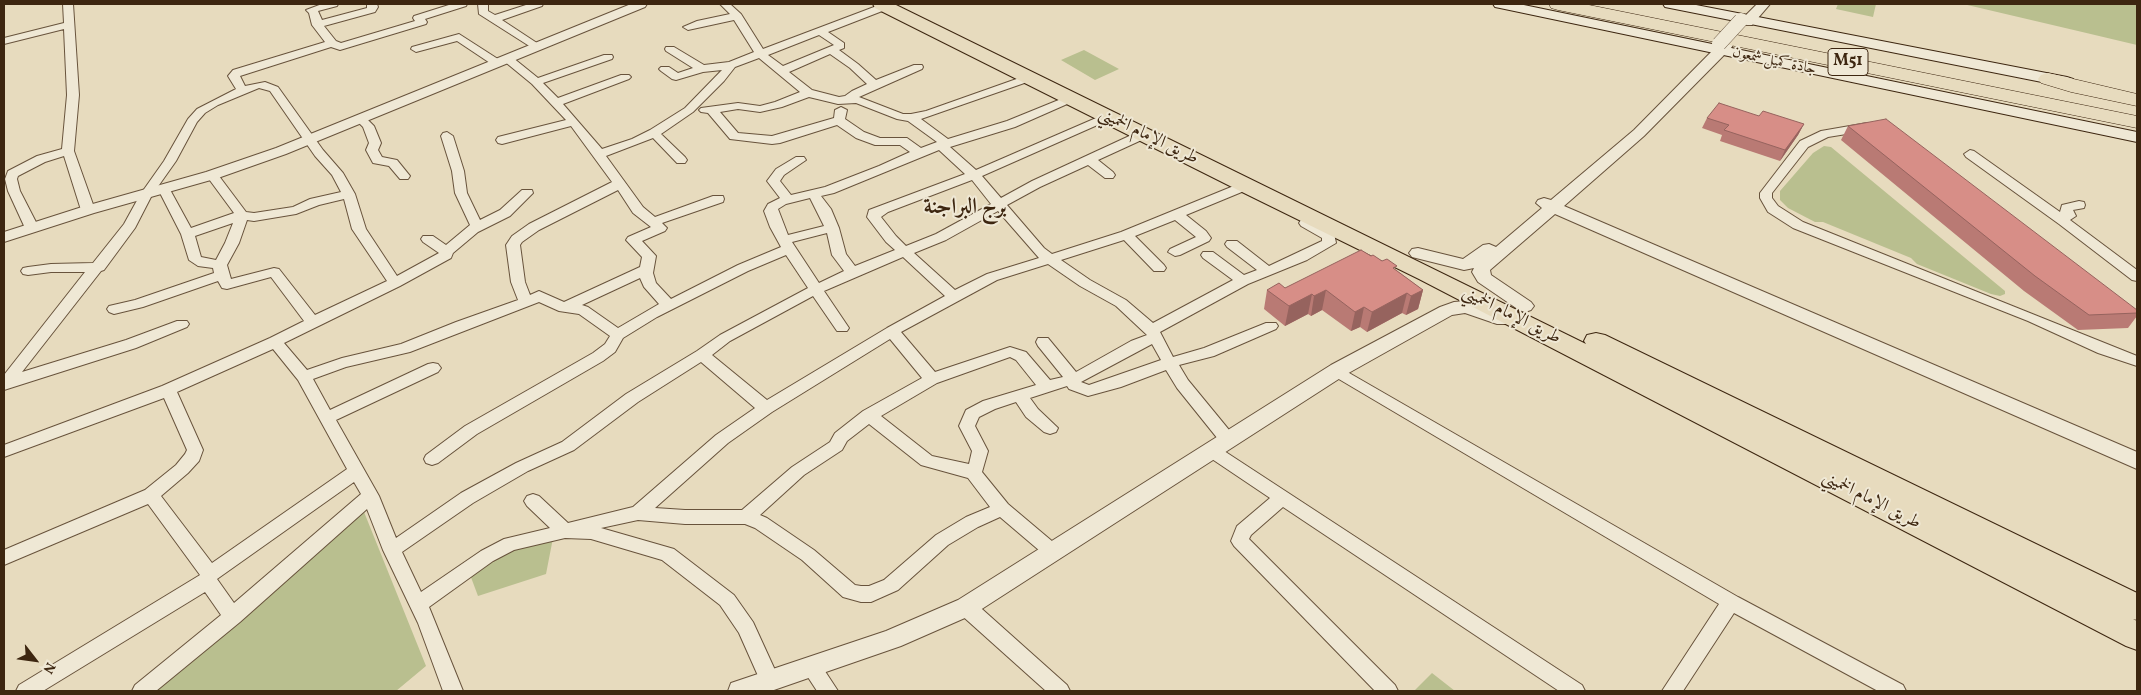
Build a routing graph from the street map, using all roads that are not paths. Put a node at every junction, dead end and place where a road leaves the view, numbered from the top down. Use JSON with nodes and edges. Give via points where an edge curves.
{"nodes":[{"id":1,"x":68,"y":4,"type":"edge"},
{"id":2,"x":333,"y":4,"type":"edge"},
{"id":3,"x":372,"y":4,"type":"edge"},
{"id":4,"x":462,"y":4,"type":"edge"},
{"id":5,"x":483,"y":4,"type":"edge"},
{"id":6,"x":538,"y":4,"type":"edge"},
{"id":7,"x":637,"y":4,"type":"edge"},
{"id":8,"x":725,"y":4,"type":"edge"},
{"id":9,"x":915,"y":4,"type":"edge"},
{"id":10,"x":1500,"y":4,"type":"edge"},
{"id":11,"x":1558,"y":4,"type":"edge"},
{"id":12,"x":1613,"y":4,"type":"edge"},
{"id":13,"x":1670,"y":4,"type":"edge"},
{"id":14,"x":1755,"y":4,"type":"edge"},
{"id":15,"x":1764,"y":4,"type":"edge"},
{"id":16,"x":884,"y":5,"type":"edge"},
{"id":17,"x":311,"y":7,"type":"edge"},
{"id":18,"x":1634,"y":7,"type":"edge"},
{"id":19,"x":737,"y":16,"type":"junction"},
{"id":20,"x":494,"y":18,"type":"junction"},
{"id":21,"x":1745,"y":20,"type":"junction"},
{"id":22,"x":68,"y":25,"type":"junction"},
{"id":23,"x":318,"y":25,"type":"junction"},
{"id":24,"x":688,"y":27,"type":"dead end"},
{"id":25,"x":820,"y":31,"type":"junction"},
{"id":26,"x":4,"y":41,"type":"edge"},
{"id":27,"x":332,"y":43,"type":"junction"},
{"id":28,"x":538,"y":47,"type":"junction"},
{"id":29,"x":1720,"y":47,"type":"junction"},
{"id":30,"x":416,"y":49,"type":"dead end"},
{"id":31,"x":670,"y":50,"type":"dead end"},
{"id":32,"x":831,"y":50,"type":"junction"},
{"id":33,"x":760,"y":53,"type":"junction"},
{"id":34,"x":999,"y":54,"type":"junction"},
{"id":35,"x":608,"y":56,"type":"dead end"},
{"id":36,"x":503,"y":61,"type":"junction"},
{"id":37,"x":731,"y":64,"type":"junction"},
{"id":38,"x":918,"y":68,"type":"dead end"},
{"id":39,"x":665,"y":69,"type":"dead end"},
{"id":40,"x":702,"y":69,"type":"junction"},
{"id":41,"x":781,"y":71,"type":"junction"},
{"id":42,"x":1031,"y":73,"type":"junction"},
{"id":43,"x":625,"y":77,"type":"dead end"},
{"id":44,"x":2048,"y":79,"type":"junction"},
{"id":45,"x":536,"y":82,"type":"junction"},
{"id":46,"x":875,"y":85,"type":"junction"},
{"id":47,"x":242,"y":90,"type":"junction"},
{"id":48,"x":808,"y":94,"type":"junction"},
{"id":49,"x":2137,"y":96,"type":"edge"},
{"id":50,"x":1070,"y":99,"type":"junction"},
{"id":51,"x":843,"y":100,"type":"junction"},
{"id":52,"x":2137,"y":100,"type":"edge"},
{"id":53,"x":2040,"y":102,"type":"junction"},
{"id":54,"x":555,"y":103,"type":"junction"},
{"id":55,"x":689,"y":110,"type":"junction"},
{"id":56,"x":712,"y":110,"type":"junction"},
{"id":57,"x":2137,"y":111,"type":"edge"},
{"id":58,"x":1107,"y":117,"type":"junction"},
{"id":59,"x":911,"y":118,"type":"junction"},
{"id":60,"x":361,"y":120,"type":"junction"},
{"id":61,"x":839,"y":120,"type":"junction"},
{"id":62,"x":574,"y":122,"type":"junction"},
{"id":63,"x":2137,"y":122,"type":"edge"},
{"id":64,"x":1878,"y":126,"type":"edge"},
{"id":65,"x":2137,"y":126,"type":"edge"},
{"id":66,"x":654,"y":133,"type":"junction"},
{"id":67,"x":1142,"y":135,"type":"junction"},
{"id":68,"x":446,"y":136,"type":"dead end"},
{"id":69,"x":2137,"y":137,"type":"edge"},
{"id":70,"x":311,"y":140,"type":"junction"},
{"id":71,"x":502,"y":140,"type":"dead end"},
{"id":72,"x":944,"y":144,"type":"junction"},
{"id":73,"x":68,"y":151,"type":"junction"},
{"id":74,"x":919,"y":152,"type":"junction"},
{"id":75,"x":599,"y":154,"type":"junction"},
{"id":76,"x":1970,"y":154,"type":"dead end"},
{"id":77,"x":681,"y":160,"type":"dead end"},
{"id":78,"x":800,"y":160,"type":"dead end"},
{"id":79,"x":1090,"y":160,"type":"junction"},
{"id":80,"x":8,"y":175,"type":"edge"},
{"id":81,"x":212,"y":175,"type":"junction"},
{"id":82,"x":974,"y":175,"type":"junction"},
{"id":83,"x":1109,"y":175,"type":"dead end"},
{"id":84,"x":404,"y":176,"type":"dead end"},
{"id":85,"x":2023,"y":182,"type":"dead end"},
{"id":86,"x":619,"y":184,"type":"junction"},
{"id":87,"x":1245,"y":186,"type":"junction"},
{"id":88,"x":164,"y":189,"type":"junction"},
{"id":89,"x":527,"y":193,"type":"dead end"},
{"id":90,"x":349,"y":194,"type":"junction"},
{"id":91,"x":814,"y":194,"type":"junction"},
{"id":92,"x":146,"y":195,"type":"junction"},
{"id":93,"x":718,"y":199,"type":"dead end"},
{"id":94,"x":788,"y":199,"type":"junction"},
{"id":95,"x":1283,"y":204,"type":"junction"},
{"id":96,"x":998,"y":205,"type":"junction"},
{"id":97,"x":1548,"y":205,"type":"junction"},
{"id":98,"x":2079,"y":205,"type":"dead end"},
{"id":99,"x":88,"y":210,"type":"junction"},
{"id":100,"x":1176,"y":214,"type":"junction"},
{"id":101,"x":242,"y":215,"type":"junction"},
{"id":102,"x":2069,"y":219,"type":"junction"},
{"id":103,"x":653,"y":222,"type":"junction"},
{"id":104,"x":477,"y":227,"type":"junction"},
{"id":105,"x":32,"y":228,"type":"junction"},
{"id":106,"x":832,"y":228,"type":"junction"},
{"id":107,"x":188,"y":234,"type":"junction"},
{"id":108,"x":1126,"y":235,"type":"junction"},
{"id":109,"x":4,"y":238,"type":"edge"},
{"id":110,"x":428,"y":239,"type":"dead end"},
{"id":111,"x":788,"y":244,"type":"junction"},
{"id":112,"x":1232,"y":244,"type":"dead end"},
{"id":113,"x":446,"y":252,"type":"junction"},
{"id":114,"x":905,"y":252,"type":"junction"},
{"id":115,"x":1175,"y":252,"type":"dead end"},
{"id":116,"x":1208,"y":255,"type":"dead end"},
{"id":117,"x":1051,"y":260,"type":"junction"},
{"id":118,"x":1422,"y":264,"type":"junction"},
{"id":119,"x":2137,"y":264,"type":"edge"},
{"id":120,"x":99,"y":267,"type":"junction"},
{"id":121,"x":1159,"y":268,"type":"dead end"},
{"id":122,"x":646,"y":269,"type":"junction"},
{"id":123,"x":221,"y":270,"type":"junction"},
{"id":124,"x":28,"y":271,"type":"dead end"},
{"id":125,"x":853,"y":272,"type":"junction"},
{"id":126,"x":1268,"y":272,"type":"junction"},
{"id":127,"x":2137,"y":276,"type":"edge"},
{"id":128,"x":1243,"y":281,"type":"junction"},
{"id":129,"x":395,"y":283,"type":"junction"},
{"id":130,"x":817,"y":289,"type":"junction"},
{"id":131,"x":954,"y":297,"type":"junction"},
{"id":132,"x":526,"y":302,"type":"junction"},
{"id":133,"x":1450,"y":305,"type":"junction"},
{"id":134,"x":669,"y":306,"type":"junction"},
{"id":135,"x":564,"y":308,"type":"junction"},
{"id":136,"x":114,"y":309,"type":"dead end"},
{"id":137,"x":1520,"y":312,"type":"junction"},
{"id":138,"x":313,"y":322,"type":"junction"},
{"id":139,"x":182,"y":324,"type":"dead end"},
{"id":140,"x":1271,"y":326,"type":"dead end"},
{"id":141,"x":842,"y":328,"type":"dead end"},
{"id":142,"x":892,"y":331,"type":"junction"},
{"id":143,"x":1154,"y":333,"type":"junction"},
{"id":144,"x":618,"y":335,"type":"junction"},
{"id":145,"x":275,"y":342,"type":"junction"},
{"id":146,"x":1043,"y":342,"type":"dead end"},
{"id":147,"x":702,"y":355,"type":"junction"},
{"id":148,"x":2137,"y":361,"type":"edge"},
{"id":149,"x":1169,"y":363,"type":"junction"},
{"id":150,"x":433,"y":368,"type":"dead end"},
{"id":151,"x":1337,"y":371,"type":"junction"},
{"id":152,"x":304,"y":377,"type":"junction"},
{"id":153,"x":932,"y":379,"type":"junction"},
{"id":154,"x":1073,"y":379,"type":"junction"},
{"id":155,"x":4,"y":384,"type":"edge"},
{"id":156,"x":1046,"y":386,"type":"junction"},
{"id":157,"x":168,"y":390,"type":"junction"},
{"id":158,"x":1021,"y":395,"type":"junction"},
{"id":159,"x":766,"y":408,"type":"junction"},
{"id":160,"x":869,"y":415,"type":"junction"},
{"id":161,"x":328,"y":418,"type":"junction"},
{"id":162,"x":1050,"y":428,"type":"dead end"},
{"id":163,"x":1220,"y":446,"type":"junction"},
{"id":164,"x":4,"y":451,"type":"edge"},
{"id":165,"x":432,"y":459,"type":"dead end"},
{"id":166,"x":2137,"y":461,"type":"edge"},
{"id":167,"x":358,"y":471,"type":"junction"},
{"id":168,"x":969,"y":471,"type":"junction"},
{"id":169,"x":151,"y":495,"type":"junction"},
{"id":170,"x":370,"y":496,"type":"junction"},
{"id":171,"x":1282,"y":498,"type":"junction"},
{"id":172,"x":533,"y":501,"type":"dead end"},
{"id":173,"x":1002,"y":509,"type":"junction"},
{"id":174,"x":638,"y":513,"type":"junction"},
{"id":175,"x":746,"y":517,"type":"junction"},
{"id":176,"x":565,"y":531,"type":"junction"},
{"id":177,"x":392,"y":550,"type":"junction"},
{"id":178,"x":1054,"y":552,"type":"junction"},
{"id":179,"x":4,"y":558,"type":"edge"},
{"id":180,"x":208,"y":578,"type":"junction"},
{"id":181,"x":1731,"y":602,"type":"junction"},
{"id":182,"x":418,"y":604,"type":"junction"},
{"id":183,"x":966,"y":607,"type":"junction"},
{"id":184,"x":2137,"y":607,"type":"edge"},
{"id":185,"x":233,"y":616,"type":"junction"},
{"id":186,"x":2137,"y":636,"type":"edge"},
{"id":187,"x":812,"y":668,"type":"junction"},
{"id":188,"x":770,"y":681,"type":"junction"},
{"id":189,"x":1870,"y":685,"type":"edge"},
{"id":190,"x":26,"y":691,"type":"edge"},
{"id":191,"x":142,"y":691,"type":"edge"},
{"id":192,"x":453,"y":691,"type":"edge"},
{"id":193,"x":740,"y":691,"type":"edge"},
{"id":194,"x":828,"y":691,"type":"edge"},
{"id":195,"x":1060,"y":691,"type":"edge"},
{"id":196,"x":1388,"y":691,"type":"edge"},
{"id":197,"x":1575,"y":691,"type":"edge"},
{"id":198,"x":1672,"y":691,"type":"edge"},
{"id":199,"x":1896,"y":691,"type":"edge"}],
"edges":[{"from":1,"to":22,"type":"street"},
{"from":2,"to":17,"type":"street"},
{"from":3,"to":23,"type":"street","via":[[370,10]]},
{"from":4,"to":27,"type":"street","via":[[418,18],[422,22],[340,47]]},
{"from":5,"to":20,"type":"street","via":[[483,12]]},
{"from":6,"to":20,"type":"street"},
{"from":7,"to":28,"type":"street"},
{"from":8,"to":19,"type":"street"},
{"from":9,"to":34,"type":"highway","name":"طريق الإمام الخميني"},
{"from":10,"to":29,"type":"main road","name":"جادة كميل شمعون"},
{"from":11,"to":53,"type":"highway","name":"جادة كميل شمعون","number":"M51"},
{"from":12,"to":18,"type":"highway","name":"جادة كميل شمعون","number":"M51"},
{"from":13,"to":21,"type":"main road"},
{"from":14,"to":21,"type":"street"},
{"from":15,"to":21,"type":"street"},
{"from":16,"to":25,"type":"street"},
{"from":16,"to":34,"type":"highway","name":"طريق الإمام الخميني"},
{"from":17,"to":23,"type":"street"},
{"from":18,"to":57,"type":"highway","name":"جادة كميل شمعون","number":"M51"},
{"from":19,"to":24,"type":"street"},
{"from":19,"to":33,"type":"street"},
{"from":20,"to":28,"type":"street"},
{"from":21,"to":29,"type":"street"},
{"from":21,"to":44,"type":"main road"},
{"from":22,"to":26,"type":"street"},
{"from":22,"to":73,"type":"street","via":[[73,95]]},
{"from":23,"to":27,"type":"street"},
{"from":25,"to":32,"type":"street","via":[[841,45]]},
{"from":25,"to":33,"type":"street"},
{"from":27,"to":47,"type":"street","via":[[237,72],[234,76]]},
{"from":28,"to":36,"type":"street"},
{"from":29,"to":69,"type":"main road","name":"جادة كميل شمعون"},
{"from":29,"to":97,"type":"street","via":[[1639,133]]},
{"from":30,"to":36,"type":"street","via":[[458,37]]},
{"from":31,"to":40,"type":"street"},
{"from":32,"to":41,"type":"street"},
{"from":32,"to":46,"type":"street"},
{"from":33,"to":37,"type":"street"},
{"from":33,"to":41,"type":"street"},
{"from":34,"to":42,"type":"highway","name":"طريق الإمام الخميني"},
{"from":35,"to":45,"type":"street"},
{"from":36,"to":45,"type":"street"},
{"from":36,"to":60,"type":"street"},
{"from":37,"to":40,"type":"street"},
{"from":37,"to":55,"type":"street"},
{"from":38,"to":46,"type":"street"},
{"from":39,"to":40,"type":"street","via":[[676,77]]},
{"from":41,"to":48,"type":"street"},
{"from":42,"to":50,"type":"highway","name":"طريق الإمام الخميني"},
{"from":42,"to":59,"type":"street","via":[[976,98]]},
{"from":42,"to":118,"type":"highway","name":"طريق الإمام الخميني"},
{"from":43,"to":54,"type":"street"},
{"from":44,"to":49,"type":"main road"},
{"from":44,"to":52,"type":"highway"},
{"from":45,"to":54,"type":"street"},
{"from":46,"to":51,"type":"street"},
{"from":47,"to":70,"type":"street","via":[[265,85],[274,89]]},
{"from":47,"to":92,"type":"street","via":[[201,111]]},
{"from":48,"to":51,"type":"street"},
{"from":48,"to":56,"type":"street","via":[[767,107],[751,109],[738,106]]},
{"from":50,"to":58,"type":"highway","name":"طريق الإمام الخميني"},
{"from":50,"to":72,"type":"street","via":[[1011,124]]},
{"from":51,"to":59,"type":"street","via":[[863,101]]},
{"from":51,"to":61,"type":"street"},
{"from":53,"to":63,"type":"highway","name":"جادة كميل شمعون","number":"M51"},
{"from":53,"to":65,"type":"highway"},
{"from":54,"to":62,"type":"street"},
{"from":55,"to":56,"type":"street"},
{"from":55,"to":66,"type":"street"},
{"from":56,"to":61,"type":"street","via":[[734,136],[772,140]]},
{"from":58,"to":67,"type":"highway","name":"طريق الإمام الخميني"},
{"from":58,"to":82,"type":"street"},
{"from":59,"to":72,"type":"street","via":[[928,128]]},
{"from":60,"to":70,"type":"street"},
{"from":60,"to":84,"type":"street","via":[[368,126],[375,143],[372,150],[377,160],[393,163]]},
{"from":61,"to":74,"type":"street","via":[[865,137],[883,142],[906,141]]},
{"from":62,"to":71,"type":"street"},
{"from":62,"to":75,"type":"street"},
{"from":64,"to":148,"type":"street","via":[[1836,131],[1809,140],[1799,148],[1768,189],[1768,204],[1798,225]]},
{"from":66,"to":75,"type":"street"},
{"from":66,"to":77,"type":"street"},
{"from":67,"to":79,"type":"street"},
{"from":67,"to":87,"type":"highway","name":"طريق الإمام الخميني"},
{"from":68,"to":104,"type":"street","via":[[458,171],[460,193]]},
{"from":70,"to":81,"type":"street"},
{"from":70,"to":90,"type":"street"},
{"from":72,"to":74,"type":"street"},
{"from":72,"to":82,"type":"street"},
{"from":73,"to":80,"type":"street","via":[[41,159]]},
{"from":73,"to":99,"type":"street"},
{"from":74,"to":91,"type":"street"},
{"from":75,"to":86,"type":"street"},
{"from":76,"to":102,"type":"street"},
{"from":78,"to":94,"type":"street","via":[[780,172],[773,181]]},
{"from":79,"to":83,"type":"street"},
{"from":79,"to":96,"type":"street"},
{"from":80,"to":105,"type":"street"},
{"from":81,"to":88,"type":"street"},
{"from":81,"to":101,"type":"street"},
{"from":82,"to":96,"type":"street"},
{"from":82,"to":114,"type":"street","via":[[874,213],[891,239]]},
{"from":85,"to":102,"type":"street"},
{"from":86,"to":103,"type":"street","via":[[638,210]]},
{"from":86,"to":132,"type":"street","via":[[534,227],[513,244],[518,282]]},
{"from":87,"to":95,"type":"highway","name":"طريق الإمام الخميني"},
{"from":87,"to":100,"type":"street"},
{"from":88,"to":92,"type":"street"},
{"from":88,"to":107,"type":"street"},
{"from":89,"to":104,"type":"street","via":[[505,213]]},
{"from":90,"to":101,"type":"street","via":[[296,210],[254,217]]},
{"from":90,"to":129,"type":"street","via":[[358,229]]},
{"from":91,"to":94,"type":"street"},
{"from":91,"to":106,"type":"street"},
{"from":92,"to":99,"type":"street"},
{"from":92,"to":120,"type":"street","via":[[130,225]]},
{"from":93,"to":103,"type":"street"},
{"from":94,"to":111,"type":"street","via":[[771,211]]},
{"from":95,"to":118,"type":"highway","name":"طريق الإمام الخميني"},
{"from":95,"to":126,"type":"street","via":[[1292,214],[1329,236],[1330,241]]},
{"from":96,"to":114,"type":"street"},
{"from":96,"to":117,"type":"street","via":[[1031,243]]},
{"from":97,"to":118,"type":"street","via":[[1469,264]]},
{"from":97,"to":137,"type":"street","via":[[1482,270],[1484,278]]},
{"from":97,"to":166,"type":"street"},
{"from":98,"to":102,"type":"street","via":[[2067,208]]},
{"from":99,"to":105,"type":"street"},
{"from":100,"to":108,"type":"street"},
{"from":100,"to":115,"type":"street","via":[[1204,238]]},
{"from":101,"to":107,"type":"street"},
{"from":101,"to":123,"type":"street"},
{"from":102,"to":119,"type":"street"},
{"from":102,"to":127,"type":"street"},
{"from":103,"to":122,"type":"street","via":[[660,228],[634,240],[649,256]]},
{"from":104,"to":113,"type":"street"},
{"from":105,"to":109,"type":"street"},
{"from":106,"to":111,"type":"street"},
{"from":106,"to":125,"type":"street","via":[[839,255]]},
{"from":107,"to":123,"type":"street","via":[[196,260]]},
{"from":108,"to":117,"type":"street"},
{"from":108,"to":121,"type":"street"},
{"from":110,"to":113,"type":"street"},
{"from":111,"to":130,"type":"street"},
{"from":111,"to":134,"type":"street"},
{"from":112,"to":126,"type":"street"},
{"from":113,"to":129,"type":"street","via":[[446,255]]},
{"from":114,"to":125,"type":"street"},
{"from":114,"to":131,"type":"street"},
{"from":116,"to":128,"type":"street"},
{"from":117,"to":131,"type":"street","via":[[992,277]]},
{"from":117,"to":143,"type":"street","via":[[1126,306]]},
{"from":118,"to":133,"type":"street","via":[[1444,289]]},
{"from":118,"to":137,"type":"highway","name":"طريق الإمام الخميني"},
{"from":120,"to":124,"type":"street"},
{"from":120,"to":155,"type":"street"},
{"from":122,"to":134,"type":"street","via":[[649,284]]},
{"from":122,"to":135,"type":"street"},
{"from":123,"to":136,"type":"street","via":[[138,304]]},
{"from":123,"to":138,"type":"street","via":[[227,285],[274,272]]},
{"from":125,"to":130,"type":"street"},
{"from":126,"to":128,"type":"street"},
{"from":128,"to":143,"type":"street"},
{"from":129,"to":138,"type":"street"},
{"from":130,"to":141,"type":"street"},
{"from":130,"to":147,"type":"street","via":[[725,338]]},
{"from":131,"to":142,"type":"street"},
{"from":132,"to":135,"type":"street","via":[[539,296]]},
{"from":132,"to":152,"type":"street","via":[[404,348],[347,361]]},
{"from":133,"to":137,"type":"street","via":[[1473,308],[1497,318]]},
{"from":133,"to":151,"type":"street"},
{"from":134,"to":144,"type":"street"},
{"from":135,"to":144,"type":"street","via":[[586,312]]},
{"from":137,"to":184,"type":"highway","name":"طريق الإمام الخميني"},
{"from":137,"to":186,"type":"highway","name":"طريق الإمام الخميني"},
{"from":138,"to":145,"type":"street"},
{"from":139,"to":155,"type":"street","via":[[131,344]]},
{"from":140,"to":149,"type":"street","via":[[1209,352]]},
{"from":142,"to":153,"type":"street"},
{"from":142,"to":159,"type":"street"},
{"from":143,"to":149,"type":"street"},
{"from":143,"to":154,"type":"street"},
{"from":144,"to":165,"type":"street","via":[[610,348],[472,430]]},
{"from":145,"to":152,"type":"street"},
{"from":145,"to":157,"type":"street"},
{"from":146,"to":154,"type":"street"},
{"from":147,"to":159,"type":"street"},
{"from":147,"to":177,"type":"street","via":[[632,398],[568,446],[467,498]]},
{"from":149,"to":154,"type":"street","via":[[1093,390],[1076,387]]},
{"from":149,"to":163,"type":"street"},
{"from":150,"to":161,"type":"street"},
{"from":151,"to":163,"type":"street"},
{"from":151,"to":181,"type":"street"},
{"from":152,"to":161,"type":"street"},
{"from":153,"to":156,"type":"street","via":[[1010,352],[1021,356]]},
{"from":153,"to":160,"type":"street"},
{"from":154,"to":156,"type":"street"},
{"from":156,"to":158,"type":"street"},
{"from":157,"to":164,"type":"street"},
{"from":157,"to":169,"type":"street","via":[[195,450],[182,469]]},
{"from":158,"to":162,"type":"street","via":[[1032,413]]},
{"from":158,"to":168,"type":"street","via":[[974,411],[967,426],[980,451],[976,468]]},
{"from":159,"to":174,"type":"street","via":[[722,439]]},
{"from":160,"to":168,"type":"street","via":[[927,461]]},
{"from":160,"to":175,"type":"street","via":[[842,436],[836,446],[798,471]]},
{"from":161,"to":167,"type":"street"},
{"from":163,"to":171,"type":"street"},
{"from":163,"to":178,"type":"street"},
{"from":167,"to":170,"type":"street"},
{"from":167,"to":180,"type":"street"},
{"from":168,"to":173,"type":"street","via":[[978,476]]},
{"from":169,"to":179,"type":"street"},
{"from":169,"to":180,"type":"street"},
{"from":170,"to":177,"type":"street"},
{"from":170,"to":185,"type":"street"},
{"from":171,"to":196,"type":"street","via":[[1243,531],[1240,541]]},
{"from":171,"to":197,"type":"street"},
{"from":172,"to":176,"type":"street"},
{"from":173,"to":175,"type":"street","via":[[942,540],[891,585],[871,594],[850,592],[808,555],[761,523]]},
{"from":173,"to":178,"type":"street"},
{"from":174,"to":175,"type":"street"},
{"from":174,"to":176,"type":"street"},
{"from":176,"to":182,"type":"street","via":[[510,544],[487,556]]},
{"from":176,"to":188,"type":"street","via":[[591,532],[668,554],[727,600],[746,628]]},
{"from":177,"to":182,"type":"street"},
{"from":178,"to":183,"type":"street"},
{"from":180,"to":185,"type":"street"},
{"from":180,"to":190,"type":"street"},
{"from":181,"to":189,"type":"street"},
{"from":181,"to":198,"type":"street"},
{"from":182,"to":192,"type":"street"},
{"from":183,"to":187,"type":"street","via":[[894,639]]},
{"from":183,"to":195,"type":"street"},
{"from":185,"to":191,"type":"street"},
{"from":187,"to":188,"type":"street"},
{"from":187,"to":194,"type":"street"},
{"from":188,"to":193,"type":"street"},
{"from":189,"to":199,"type":"street"}]}
